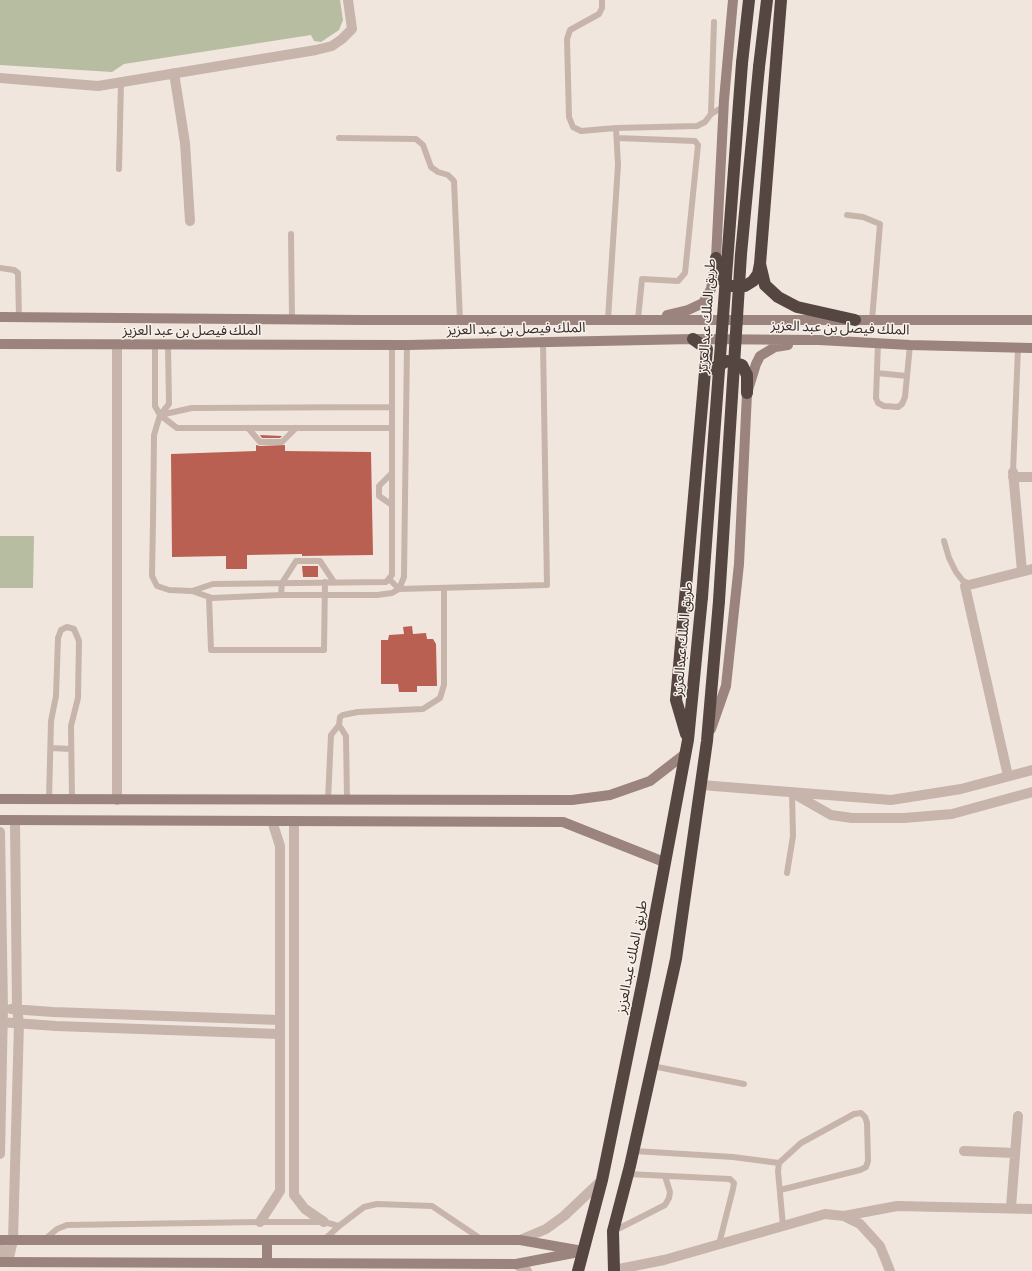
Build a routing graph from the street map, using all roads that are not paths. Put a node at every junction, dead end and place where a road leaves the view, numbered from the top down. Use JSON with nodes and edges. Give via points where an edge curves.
{"nodes":[{"id":1,"x":348,"y":0,"type":"edge"},
{"id":2,"x":602,"y":0,"type":"edge"},
{"id":3,"x":733,"y":0,"type":"edge"},
{"id":4,"x":749,"y":0,"type":"edge"},
{"id":5,"x":767,"y":0,"type":"edge"},
{"id":6,"x":781,"y":0,"type":"edge"},
{"id":7,"x":714,"y":22,"type":"dead end"},
{"id":8,"x":174,"y":73,"type":"junction"},
{"id":9,"x":0,"y":78,"type":"edge"},
{"id":10,"x":121,"y":82,"type":"junction"},
{"id":11,"x":723,"y":107,"type":"junction"},
{"id":12,"x":711,"y":114,"type":"junction"},
{"id":13,"x":616,"y":128,"type":"junction"},
{"id":14,"x":339,"y":138,"type":"dead end"},
{"id":15,"x":617,"y":138,"type":"junction"},
{"id":16,"x":120,"y":170,"type":"dead end"},
{"id":17,"x":847,"y":215,"type":"dead end"},
{"id":18,"x":190,"y":221,"type":"dead end"},
{"id":19,"x":291,"y":234,"type":"dead end"},
{"id":20,"x":716,"y":258,"type":"junction"},
{"id":21,"x":760,"y":264,"type":"junction"},
{"id":22,"x":0,"y":268,"type":"edge"},
{"id":23,"x":0,"y":317,"type":"edge"},
{"id":24,"x":19,"y":317,"type":"junction"},
{"id":25,"x":608,"y":319,"type":"junction"},
{"id":26,"x":638,"y":319,"type":"junction"},
{"id":27,"x":651,"y":319,"type":"junction"},
{"id":28,"x":292,"y":320,"type":"junction"},
{"id":29,"x":460,"y":320,"type":"junction"},
{"id":30,"x":855,"y":320,"type":"junction"},
{"id":31,"x":872,"y":320,"type":"junction"},
{"id":32,"x":1032,"y":320,"type":"edge"},
{"id":33,"x":693,"y":339,"type":"junction"},
{"id":34,"x":819,"y":340,"type":"junction"},
{"id":35,"x":543,"y":342,"type":"junction"},
{"id":36,"x":878,"y":343,"type":"junction"},
{"id":37,"x":0,"y":344,"type":"edge"},
{"id":38,"x":392,"y":344,"type":"junction"},
{"id":39,"x":407,"y":344,"type":"junction"},
{"id":40,"x":116,"y":345,"type":"junction"},
{"id":41,"x":155,"y":345,"type":"junction"},
{"id":42,"x":168,"y":345,"type":"junction"},
{"id":43,"x":910,"y":345,"type":"junction"},
{"id":44,"x":1018,"y":348,"type":"junction"},
{"id":45,"x":1032,"y":348,"type":"edge"},
{"id":46,"x":877,"y":373,"type":"junction"},
{"id":47,"x":907,"y":376,"type":"junction"},
{"id":48,"x":704,"y":387,"type":"junction"},
{"id":49,"x":747,"y":393,"type":"junction"},
{"id":50,"x":392,"y":407,"type":"junction"},
{"id":51,"x":160,"y":415,"type":"junction"},
{"id":52,"x":248,"y":428,"type":"junction"},
{"id":53,"x":296,"y":428,"type":"junction"},
{"id":54,"x":392,"y":428,"type":"junction"},
{"id":55,"x":391,"y":474,"type":"junction"},
{"id":56,"x":1013,"y":474,"type":"junction"},
{"id":57,"x":1032,"y":477,"type":"edge"},
{"id":58,"x":392,"y":505,"type":"junction"},
{"id":59,"x":944,"y":541,"type":"dead end"},
{"id":60,"x":1027,"y":570,"type":"edge"},
{"id":61,"x":389,"y":579,"type":"junction"},
{"id":62,"x":325,"y":582,"type":"junction"},
{"id":63,"x":334,"y":582,"type":"junction"},
{"id":64,"x":282,"y":583,"type":"junction"},
{"id":65,"x":970,"y":584,"type":"junction"},
{"id":66,"x":444,"y":588,"type":"junction"},
{"id":67,"x":399,"y":589,"type":"junction"},
{"id":68,"x":192,"y":591,"type":"junction"},
{"id":69,"x":281,"y":595,"type":"junction"},
{"id":70,"x":325,"y":596,"type":"junction"},
{"id":71,"x":209,"y":597,"type":"junction"},
{"id":72,"x":338,"y":725,"type":"junction"},
{"id":73,"x":688,"y":740,"type":"junction"},
{"id":74,"x":707,"y":741,"type":"junction"},
{"id":75,"x":51,"y":748,"type":"junction"},
{"id":76,"x":71,"y":749,"type":"junction"},
{"id":77,"x":685,"y":754,"type":"junction"},
{"id":78,"x":1032,"y":770,"type":"edge"},
{"id":79,"x":1008,"y":776,"type":"junction"},
{"id":80,"x":701,"y":785,"type":"junction"},
{"id":81,"x":1032,"y":792,"type":"edge"},
{"id":82,"x":792,"y":794,"type":"junction"},
{"id":83,"x":0,"y":799,"type":"edge"},
{"id":84,"x":49,"y":800,"type":"junction"},
{"id":85,"x":72,"y":800,"type":"junction"},
{"id":86,"x":117,"y":800,"type":"junction"},
{"id":87,"x":328,"y":800,"type":"junction"},
{"id":88,"x":347,"y":800,"type":"junction"},
{"id":89,"x":0,"y":820,"type":"edge"},
{"id":90,"x":16,"y":820,"type":"junction"},
{"id":91,"x":272,"y":821,"type":"junction"},
{"id":92,"x":294,"y":821,"type":"junction"},
{"id":93,"x":0,"y":832,"type":"edge"},
{"id":94,"x":664,"y":862,"type":"junction"},
{"id":95,"x":787,"y":873,"type":"dead end"},
{"id":96,"x":2,"y":1008,"type":"edge"},
{"id":97,"x":18,"y":1009,"type":"junction"},
{"id":98,"x":279,"y":1020,"type":"junction"},
{"id":99,"x":2,"y":1022,"type":"edge"},
{"id":100,"x":19,"y":1023,"type":"junction"},
{"id":101,"x":279,"y":1034,"type":"junction"},
{"id":102,"x":652,"y":1066,"type":"junction"},
{"id":103,"x":744,"y":1084,"type":"dead end"},
{"id":104,"x":1018,"y":1116,"type":"dead end"},
{"id":105,"x":634,"y":1150,"type":"junction"},
{"id":106,"x":964,"y":1151,"type":"dead end"},
{"id":107,"x":1015,"y":1153,"type":"junction"},
{"id":108,"x":0,"y":1154,"type":"edge"},
{"id":109,"x":779,"y":1163,"type":"junction"},
{"id":110,"x":628,"y":1174,"type":"junction"},
{"id":111,"x":665,"y":1176,"type":"junction"},
{"id":112,"x":602,"y":1180,"type":"junction"},
{"id":113,"x":780,"y":1190,"type":"junction"},
{"id":114,"x":1011,"y":1207,"type":"junction"},
{"id":115,"x":1032,"y":1208,"type":"edge"},
{"id":116,"x":844,"y":1216,"type":"junction"},
{"id":117,"x":260,"y":1222,"type":"junction"},
{"id":118,"x":324,"y":1222,"type":"junction"},
{"id":119,"x":339,"y":1226,"type":"junction"},
{"id":120,"x":783,"y":1226,"type":"junction"},
{"id":121,"x":613,"y":1231,"type":"junction"},
{"id":122,"x":0,"y":1240,"type":"edge"},
{"id":123,"x":13,"y":1240,"type":"junction"},
{"id":124,"x":44,"y":1240,"type":"junction"},
{"id":125,"x":483,"y":1240,"type":"junction"},
{"id":126,"x":520,"y":1240,"type":"junction"},
{"id":127,"x":267,"y":1241,"type":"junction"},
{"id":128,"x":323,"y":1241,"type":"junction"},
{"id":129,"x":0,"y":1244,"type":"edge"},
{"id":130,"x":719,"y":1244,"type":"junction"},
{"id":131,"x":584,"y":1251,"type":"junction"},
{"id":132,"x":4,"y":1262,"type":"edge"},
{"id":133,"x":267,"y":1263,"type":"junction"},
{"id":134,"x":516,"y":1264,"type":"junction"},
{"id":135,"x":527,"y":1271,"type":"edge"},
{"id":136,"x":578,"y":1271,"type":"edge"},
{"id":137,"x":614,"y":1271,"type":"edge"},
{"id":138,"x":890,"y":1271,"type":"edge"}],
"edges":[{"from":1,"to":8,"type":"street","via":[[352,29],[332,46]]},
{"from":2,"to":13,"type":"lane","via":[[599,14],[574,27],[568,34],[569,117],[573,127],[581,131]]},
{"from":3,"to":11,"type":"street"},
{"from":4,"to":73,"type":"highway","name":"طريق الملك عبدالعزيز","bridge":true,"via":[[742,63],[702,597]]},
{"from":5,"to":74,"type":"highway","bridge":true,"via":[[741,254],[719,600]]},
{"from":6,"to":21,"type":"highway"},
{"from":7,"to":12,"type":"lane"},
{"from":8,"to":10,"type":"street"},
{"from":8,"to":18,"type":"street","via":[[185,143]]},
{"from":9,"to":10,"type":"street","via":[[98,86]]},
{"from":10,"to":16,"type":"lane"},
{"from":11,"to":12,"type":"lane"},
{"from":11,"to":20,"type":"street"},
{"from":12,"to":13,"type":"lane","via":[[705,122],[697,126]]},
{"from":13,"to":15,"type":"lane"},
{"from":14,"to":29,"type":"lane","via":[[416,139],[423,145],[431,167],[448,175],[454,181]]},
{"from":15,"to":25,"type":"lane","via":[[618,165]]},
{"from":15,"to":26,"type":"lane","via":[[694,141],[698,145],[685,273],[678,281],[642,279]]},
{"from":17,"to":31,"type":"lane","via":[[863,216],[880,224]]},
{"from":19,"to":28,"type":"lane"},
{"from":20,"to":21,"type":"highway","via":[[720,278],[730,286],[745,286],[753,281]]},
{"from":20,"to":27,"type":"street","via":[[711,289],[703,303],[688,310]]},
{"from":21,"to":30,"type":"highway","via":[[765,285],[778,297],[797,307]]},
{"from":22,"to":24,"type":"lane","via":[[18,273]]},
{"from":23,"to":24,"type":"street","name":"الملك فيصل بن عبد العزيز"},
{"from":24,"to":28,"type":"street","name":"الملك فيصل بن عبد العزيز"},
{"from":25,"to":26,"type":"street","name":"الملك فيصل بن عبد العزيز"},
{"from":25,"to":29,"type":"street","name":"الملك فيصل بن عبد العزيز"},
{"from":26,"to":27,"type":"street","name":"الملك فيصل بن عبد العزيز"},
{"from":27,"to":30,"type":"street","name":"الملك فيصل بن عبد العزيز"},
{"from":28,"to":29,"type":"street","name":"الملك فيصل بن عبد العزيز"},
{"from":30,"to":31,"type":"street","name":"الملك فيصل بن عبد العزيز"},
{"from":31,"to":32,"type":"street","name":"الملك فيصل بن عبد العزيز"},
{"from":33,"to":34,"type":"street","name":"الملك فيصل بن عبد العزيز"},
{"from":33,"to":35,"type":"street","name":"الملك فيصل بن عبد العزيز"},
{"from":33,"to":48,"type":"highway","via":[[707,349]]},
{"from":34,"to":36,"type":"street","name":"الملك فيصل بن عبد العزيز"},
{"from":34,"to":49,"type":"street","via":[[774,347],[760,356]]},
{"from":35,"to":39,"type":"street","name":"الملك فيصل بن عبد العزيز"},
{"from":35,"to":66,"type":"lane","via":[[547,585]]},
{"from":36,"to":43,"type":"street","name":"الملك فيصل بن عبد العزيز"},
{"from":36,"to":46,"type":"lane"},
{"from":37,"to":40,"type":"street","name":"الملك فيصل بن عبد العزيز"},
{"from":38,"to":39,"type":"street","name":"الملك فيصل بن عبد العزيز"},
{"from":38,"to":42,"type":"street","name":"الملك فيصل بن عبد العزيز"},
{"from":38,"to":50,"type":"lane"},
{"from":39,"to":67,"type":"lane","via":[[404,577]]},
{"from":40,"to":41,"type":"street","name":"الملك فيصل بن عبد العزيز"},
{"from":40,"to":86,"type":"street"},
{"from":41,"to":42,"type":"street","name":"الملك فيصل بن عبد العزيز"},
{"from":41,"to":51,"type":"lane","via":[[155,406]]},
{"from":42,"to":51,"type":"lane","via":[[169,404]]},
{"from":43,"to":44,"type":"street","name":"الملك فيصل بن عبد العزيز"},
{"from":43,"to":47,"type":"lane"},
{"from":44,"to":45,"type":"street","name":"الملك فيصل بن عبد العزيز"},
{"from":44,"to":56,"type":"lane"},
{"from":46,"to":47,"type":"lane"},
{"from":46,"to":47,"type":"lane","via":[[876,398],[878,403],[884,406],[898,407],[902,404]]},
{"from":48,"to":49,"type":"highway","via":[[713,367],[727,360],[742,365],[747,376]]},
{"from":48,"to":73,"type":"highway","via":[[676,700]]},
{"from":49,"to":74,"type":"street","via":[[739,564],[726,686]]},
{"from":50,"to":51,"type":"lane","via":[[192,408]]},
{"from":50,"to":54,"type":"lane"},
{"from":51,"to":52,"type":"lane","via":[[177,428]]},
{"from":51,"to":68,"type":"lane","via":[[154,436],[152,576],[157,586],[170,590]]},
{"from":52,"to":53,"type":"lane"},
{"from":52,"to":53,"type":"lane","via":[[260,442],[282,442]]},
{"from":53,"to":54,"type":"lane"},
{"from":54,"to":55,"type":"lane"},
{"from":55,"to":58,"type":"lane"},
{"from":55,"to":58,"type":"lane","via":[[379,486],[379,496]]},
{"from":56,"to":57,"type":"street"},
{"from":56,"to":60,"type":"street"},
{"from":58,"to":61,"type":"lane","via":[[393,567]]},
{"from":59,"to":65,"type":"lane","via":[[956,572],[963,581]]},
{"from":60,"to":65,"type":"street"},
{"from":61,"to":63,"type":"lane","via":[[386,582]]},
{"from":61,"to":67,"type":"lane"},
{"from":62,"to":63,"type":"lane"},
{"from":62,"to":64,"type":"lane"},
{"from":62,"to":70,"type":"lane"},
{"from":63,"to":64,"type":"lane","via":[[320,561],[296,561]]},
{"from":64,"to":68,"type":"lane","via":[[213,584]]},
{"from":64,"to":69,"type":"lane"},
{"from":65,"to":79,"type":"street","via":[[965,586]]},
{"from":66,"to":67,"type":"lane"},
{"from":66,"to":72,"type":"lane","via":[[444,684],[440,698],[423,709],[346,714],[340,717]]},
{"from":67,"to":70,"type":"lane","via":[[392,593],[377,595]]},
{"from":68,"to":71,"type":"lane"},
{"from":69,"to":70,"type":"lane"},
{"from":69,"to":71,"type":"lane"},
{"from":70,"to":71,"type":"lane","via":[[324,650],[210,650]]},
{"from":72,"to":87,"type":"lane","via":[[331,735]]},
{"from":72,"to":88,"type":"lane","via":[[346,736]]},
{"from":73,"to":77,"type":"highway","name":"طريق الملك عبدالعزيز"},
{"from":74,"to":80,"type":"highway"},
{"from":75,"to":76,"type":"lane"},
{"from":75,"to":76,"type":"lane","via":[[58,638],[61,630],[67,627],[74,629],[79,641],[78,698],[71,726]]},
{"from":75,"to":84,"type":"lane"},
{"from":76,"to":85,"type":"lane"},
{"from":77,"to":88,"type":"street","via":[[650,781],[610,795],[572,800]]},
{"from":77,"to":94,"type":"highway","name":"طريق الملك عبدالعزيز"},
{"from":78,"to":79,"type":"street"},
{"from":79,"to":82,"type":"street","via":[[961,789],[891,800]]},
{"from":80,"to":82,"type":"street"},
{"from":80,"to":102,"type":"highway","via":[[676,959]]},
{"from":81,"to":82,"type":"street","via":[[952,814],[904,818],[852,818],[830,815]]},
{"from":82,"to":95,"type":"lane","via":[[793,836]]},
{"from":83,"to":84,"type":"street"},
{"from":84,"to":85,"type":"street"},
{"from":85,"to":86,"type":"street"},
{"from":86,"to":87,"type":"street"},
{"from":87,"to":88,"type":"street"},
{"from":89,"to":90,"type":"street"},
{"from":90,"to":91,"type":"street"},
{"from":90,"to":97,"type":"street"},
{"from":91,"to":92,"type":"street"},
{"from":91,"to":98,"type":"street","via":[[280,846]]},
{"from":92,"to":94,"type":"street","via":[[563,822]]},
{"from":92,"to":118,"type":"street","via":[[294,1195],[305,1209]]},
{"from":93,"to":96,"type":"street"},
{"from":94,"to":112,"type":"highway","name":"طريق الملك عبدالعزيز"},
{"from":96,"to":97,"type":"street"},
{"from":96,"to":99,"type":"street"},
{"from":97,"to":98,"type":"street"},
{"from":97,"to":100,"type":"street"},
{"from":98,"to":101,"type":"street"},
{"from":99,"to":100,"type":"street"},
{"from":99,"to":108,"type":"street"},
{"from":100,"to":101,"type":"street"},
{"from":100,"to":123,"type":"street"},
{"from":101,"to":117,"type":"street","via":[[280,1191]]},
{"from":102,"to":103,"type":"lane"},
{"from":102,"to":105,"type":"highway"},
{"from":104,"to":107,"type":"street"},
{"from":105,"to":109,"type":"lane"},
{"from":105,"to":110,"type":"highway"},
{"from":106,"to":107,"type":"street"},
{"from":107,"to":114,"type":"street"},
{"from":109,"to":113,"type":"lane"},
{"from":109,"to":113,"type":"lane","via":[[801,1143],[854,1114],[861,1113],[865,1117],[868,1161],[866,1166],[860,1170]]},
{"from":110,"to":111,"type":"lane"},
{"from":110,"to":121,"type":"highway"},
{"from":111,"to":121,"type":"lane","via":[[670,1192],[664,1205]]},
{"from":111,"to":130,"type":"lane","via":[[730,1179],[734,1183]]},
{"from":112,"to":126,"type":"street","via":[[564,1216],[546,1229]]},
{"from":112,"to":131,"type":"highway","name":"طريق الملك عبدالعزيز"},
{"from":113,"to":120,"type":"lane"},
{"from":114,"to":115,"type":"street"},
{"from":114,"to":116,"type":"street","via":[[897,1206]]},
{"from":116,"to":120,"type":"street","via":[[825,1214]]},
{"from":116,"to":138,"type":"street","via":[[860,1224],[880,1246]]},
{"from":117,"to":118,"type":"lane"},
{"from":117,"to":124,"type":"lane","via":[[67,1225],[57,1229]]},
{"from":118,"to":119,"type":"lane"},
{"from":119,"to":125,"type":"lane","via":[[364,1207],[432,1206]]},
{"from":119,"to":128,"type":"lane"},
{"from":120,"to":130,"type":"street"},
{"from":121,"to":137,"type":"highway"},
{"from":122,"to":123,"type":"street"},
{"from":123,"to":124,"type":"street"},
{"from":123,"to":132,"type":"street"},
{"from":124,"to":127,"type":"street"},
{"from":125,"to":126,"type":"street"},
{"from":125,"to":128,"type":"street"},
{"from":126,"to":131,"type":"street"},
{"from":127,"to":128,"type":"street"},
{"from":127,"to":133,"type":"street"},
{"from":129,"to":132,"type":"street"},
{"from":130,"to":137,"type":"street"},
{"from":131,"to":134,"type":"street"},
{"from":131,"to":136,"type":"highway","name":"طريق الملك عبدالعزيز"},
{"from":132,"to":133,"type":"street"},
{"from":133,"to":134,"type":"street"},
{"from":134,"to":135,"type":"street"}]}
